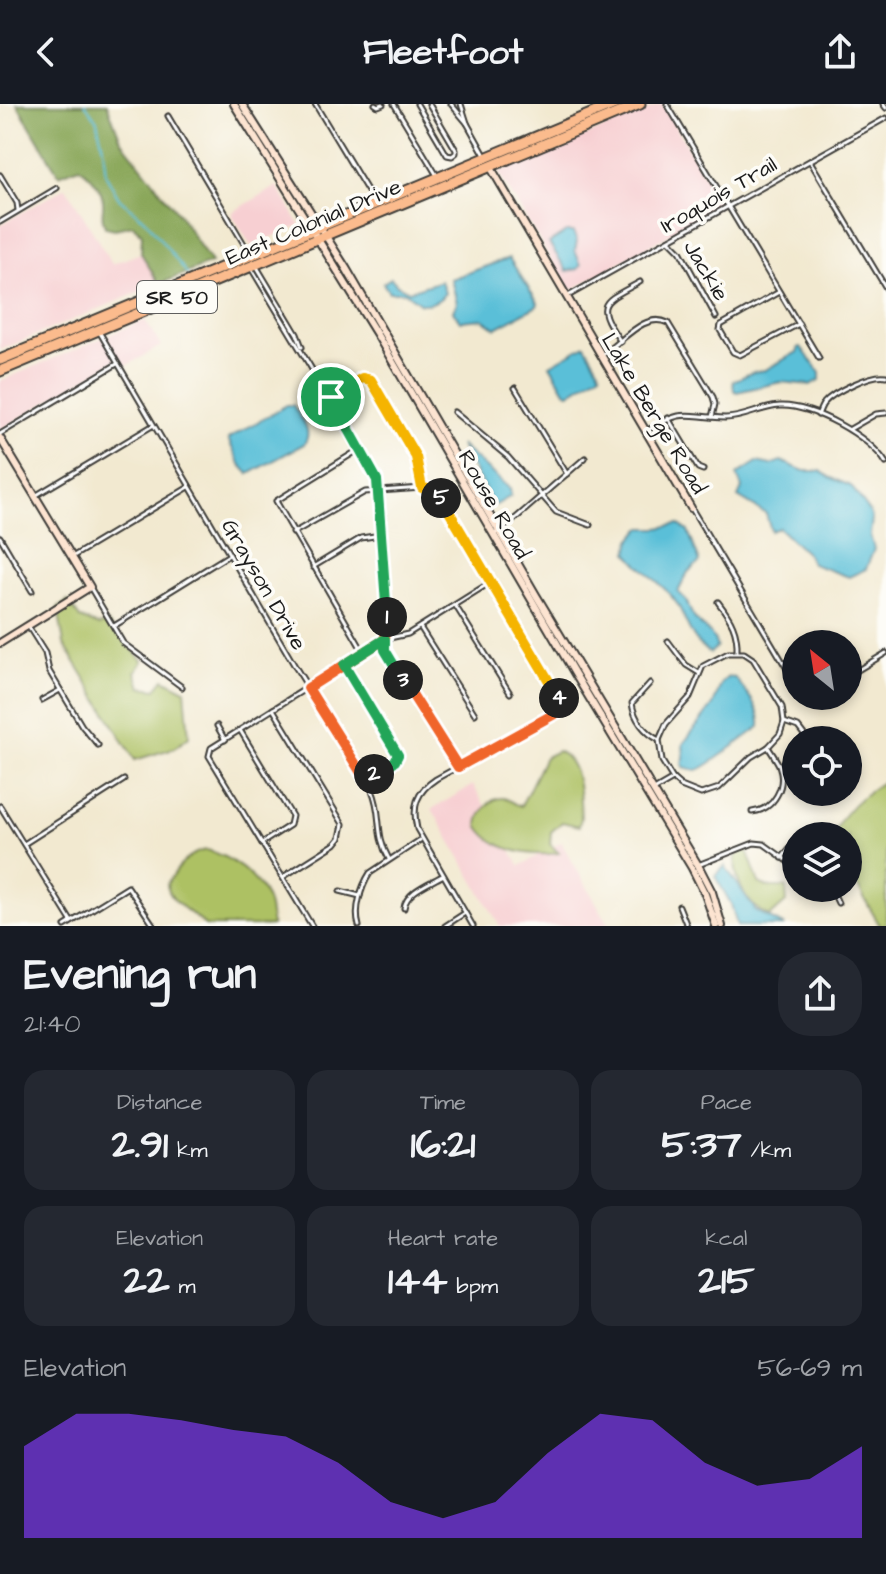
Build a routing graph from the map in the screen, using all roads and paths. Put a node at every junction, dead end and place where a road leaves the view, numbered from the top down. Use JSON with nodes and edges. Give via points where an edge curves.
{"nodes":[{"id":1,"x":234,"y":104,"type":"edge"},
{"id":2,"x":242,"y":104,"type":"edge"},
{"id":3,"x":315,"y":104,"type":"edge"},
{"id":4,"x":375,"y":104,"type":"edge"},
{"id":5,"x":383,"y":104,"type":"edge"},
{"id":6,"x":394,"y":104,"type":"edge"},
{"id":7,"x":417,"y":104,"type":"edge"},
{"id":8,"x":429,"y":104,"type":"edge"},
{"id":9,"x":451,"y":104,"type":"edge"},
{"id":10,"x":461,"y":104,"type":"edge"},
{"id":11,"x":616,"y":104,"type":"edge"},
{"id":12,"x":640,"y":104,"type":"edge"},
{"id":13,"x":667,"y":104,"type":"edge"},
{"id":14,"x":168,"y":116,"type":"dead end"},
{"id":15,"x":606,"y":118,"type":"junction"},
{"id":16,"x":886,"y":118,"type":"edge"},
{"id":17,"x":467,"y":123,"type":"junction"},
{"id":18,"x":810,"y":160,"type":"junction"},
{"id":19,"x":488,"y":162,"type":"junction"},
{"id":20,"x":0,"y":175,"type":"edge"},
{"id":21,"x":438,"y":178,"type":"junction"},
{"id":22,"x":57,"y":188,"type":"dead end"},
{"id":23,"x":375,"y":204,"type":"junction"},
{"id":24,"x":729,"y":206,"type":"junction"},
{"id":25,"x":18,"y":210,"type":"junction"},
{"id":26,"x":0,"y":222,"type":"edge"},
{"id":27,"x":319,"y":232,"type":"junction"},
{"id":28,"x":669,"y":240,"type":"junction"},
{"id":29,"x":252,"y":262,"type":"junction"},
{"id":30,"x":189,"y":281,"type":"junction"},
{"id":31,"x":640,"y":282,"type":"dead end"},
{"id":32,"x":886,"y":288,"type":"edge"},
{"id":33,"x":779,"y":292,"type":"junction"},
{"id":34,"x":179,"y":296,"type":"junction"},
{"id":35,"x":565,"y":298,"type":"junction"},
{"id":36,"x":716,"y":317,"type":"dead end"},
{"id":37,"x":799,"y":324,"type":"junction"},
{"id":38,"x":96,"y":325,"type":"junction"},
{"id":39,"x":621,"y":342,"type":"junction"},
{"id":40,"x":600,"y":356,"type":"junction"},
{"id":41,"x":819,"y":358,"type":"dead end"},
{"id":42,"x":0,"y":360,"type":"edge"},
{"id":43,"x":392,"y":360,"type":"junction"},
{"id":44,"x":117,"y":363,"type":"junction"},
{"id":45,"x":0,"y":371,"type":"edge"},
{"id":46,"x":886,"y":376,"type":"edge"},
{"id":47,"x":415,"y":388,"type":"junction"},
{"id":48,"x":515,"y":388,"type":"dead end"},
{"id":49,"x":331,"y":397,"type":"junction"},
{"id":50,"x":454,"y":412,"type":"dead end"},
{"id":51,"x":886,"y":413,"type":"edge"},
{"id":52,"x":818,"y":415,"type":"junction"},
{"id":53,"x":712,"y":417,"type":"junction"},
{"id":54,"x":668,"y":418,"type":"junction"},
{"id":55,"x":153,"y":426,"type":"junction"},
{"id":56,"x":849,"y":430,"type":"junction"},
{"id":57,"x":645,"y":432,"type":"junction"},
{"id":58,"x":0,"y":436,"type":"edge"},
{"id":59,"x":360,"y":449,"type":"junction"},
{"id":60,"x":585,"y":458,"type":"dead end"},
{"id":61,"x":886,"y":463,"type":"edge"},
{"id":62,"x":703,"y":470,"type":"dead end"},
{"id":63,"x":567,"y":474,"type":"junction"},
{"id":64,"x":189,"y":486,"type":"junction"},
{"id":65,"x":422,"y":488,"type":"junction"},
{"id":66,"x":378,"y":491,"type":"junction"},
{"id":67,"x":35,"y":496,"type":"junction"},
{"id":68,"x":541,"y":496,"type":"junction"},
{"id":69,"x":691,"y":508,"type":"joint"},
{"id":70,"x":590,"y":525,"type":"dead end"},
{"id":71,"x":293,"y":533,"type":"junction"},
{"id":72,"x":496,"y":533,"type":"junction"},
{"id":73,"x":381,"y":535,"type":"junction"},
{"id":74,"x":0,"y":537,"type":"edge"},
{"id":75,"x":229,"y":555,"type":"junction"},
{"id":76,"x":72,"y":557,"type":"junction"},
{"id":77,"x":313,"y":567,"type":"junction"},
{"id":78,"x":491,"y":582,"type":"junction"},
{"id":79,"x":90,"y":587,"type":"junction"},
{"id":80,"x":32,"y":591,"type":"dead end"},
{"id":81,"x":718,"y":602,"type":"dead end"},
{"id":82,"x":455,"y":605,"type":"junction"},
{"id":83,"x":28,"y":626,"type":"junction"},
{"id":84,"x":114,"y":626,"type":"junction"},
{"id":85,"x":420,"y":627,"type":"junction"},
{"id":86,"x":385,"y":639,"type":"junction"},
{"id":87,"x":668,"y":641,"type":"dead end"},
{"id":88,"x":0,"y":643,"type":"edge"},
{"id":89,"x":737,"y":652,"type":"junction"},
{"id":90,"x":364,"y":653,"type":"junction"},
{"id":91,"x":886,"y":653,"type":"edge"},
{"id":92,"x":782,"y":661,"type":"edge"},
{"id":93,"x":344,"y":665,"type":"junction"},
{"id":94,"x":862,"y":668,"type":"edge"},
{"id":95,"x":699,"y":673,"type":"junction"},
{"id":96,"x":650,"y":683,"type":"dead end"},
{"id":97,"x":182,"y":687,"type":"dead end"},
{"id":98,"x":308,"y":688,"type":"junction"},
{"id":99,"x":60,"y":690,"type":"junction"},
{"id":100,"x":510,"y":693,"type":"dead end"},
{"id":101,"x":42,"y":700,"type":"dead end"},
{"id":102,"x":273,"y":709,"type":"junction"},
{"id":103,"x":475,"y":714,"type":"dead end"},
{"id":104,"x":784,"y":722,"type":"junction"},
{"id":105,"x":217,"y":726,"type":"dead end"},
{"id":106,"x":795,"y":726,"type":"edge"},
{"id":107,"x":240,"y":730,"type":"junction"},
{"id":108,"x":225,"y":740,"type":"junction"},
{"id":109,"x":659,"y":740,"type":"junction"},
{"id":110,"x":98,"y":745,"type":"dead end"},
{"id":111,"x":768,"y":747,"type":"junction"},
{"id":112,"x":458,"y":767,"type":"junction"},
{"id":113,"x":365,"y":779,"type":"junction"},
{"id":114,"x":673,"y":779,"type":"junction"},
{"id":115,"x":124,"y":780,"type":"dead end"},
{"id":116,"x":654,"y":790,"type":"junction"},
{"id":117,"x":0,"y":806,"type":"edge"},
{"id":118,"x":752,"y":812,"type":"dead end"},
{"id":119,"x":422,"y":839,"type":"junction"},
{"id":120,"x":262,"y":843,"type":"junction"},
{"id":121,"x":24,"y":844,"type":"junction"},
{"id":122,"x":782,"y":858,"type":"edge"},
{"id":123,"x":389,"y":859,"type":"junction"},
{"id":124,"x":698,"y":865,"type":"junction"},
{"id":125,"x":443,"y":876,"type":"junction"},
{"id":126,"x":283,"y":877,"type":"junction"},
{"id":127,"x":340,"y":891,"type":"dead end"},
{"id":128,"x":361,"y":896,"type":"junction"},
{"id":129,"x":679,"y":906,"type":"dead end"},
{"id":130,"x":404,"y":908,"type":"dead end"},
{"id":131,"x":465,"y":913,"type":"junction"},
{"id":132,"x":71,"y":921,"type":"junction"},
{"id":133,"x":65,"y":926,"type":"edge"},
{"id":134,"x":154,"y":926,"type":"edge"},
{"id":135,"x":312,"y":926,"type":"edge"},
{"id":136,"x":358,"y":926,"type":"edge"},
{"id":137,"x":445,"y":926,"type":"edge"},
{"id":138,"x":473,"y":926,"type":"edge"},
{"id":139,"x":687,"y":926,"type":"edge"},
{"id":140,"x":716,"y":926,"type":"edge"},
{"id":141,"x":722,"y":926,"type":"edge"}],
"edges":[{"from":1,"to":27,"type":"street","name":"Rouse Road"},
{"from":2,"to":27,"type":"street","name":"Rouse Road"},
{"from":3,"to":23,"type":"street"},
{"from":4,"to":5,"type":"street"},
{"from":6,"to":21,"type":"street"},
{"from":7,"to":8,"type":"street","via":[[452,156],[456,150]]},
{"from":9,"to":17,"type":"street"},
{"from":10,"to":17,"type":"street"},
{"from":11,"to":15,"type":"highway"},
{"from":11,"to":19,"type":"highway","name":"East Colonial Drive","number":"SR 50"},
{"from":12,"to":15,"type":"highway","name":"East Colonial Drive","number":"SR 50"},
{"from":13,"to":24,"type":"street"},
{"from":14,"to":29,"type":"street"},
{"from":15,"to":19,"type":"highway","name":"East Colonial Drive","number":"SR 50"},
{"from":16,"to":18,"type":"street","name":"Iroquois Trail"},
{"from":17,"to":19,"type":"street"},
{"from":18,"to":24,"type":"street","name":"Iroquois Trail"},
{"from":18,"to":32,"type":"street"},
{"from":19,"to":21,"type":"highway","name":"East Colonial Drive","number":"SR 50"},
{"from":19,"to":27,"type":"highway","name":"East Colonial Drive","number":"SR 50"},
{"from":19,"to":35,"type":"street","name":"Lake Berge Road"},
{"from":20,"to":25,"type":"street"},
{"from":21,"to":23,"type":"highway","name":"East Colonial Drive","number":"SR 50"},
{"from":22,"to":25,"type":"street"},
{"from":23,"to":27,"type":"highway","name":"East Colonial Drive","number":"SR 50"},
{"from":24,"to":28,"type":"street","name":"Iroquois Trail"},
{"from":24,"to":33,"type":"street"},
{"from":25,"to":26,"type":"street"},
{"from":27,"to":29,"type":"highway","name":"East Colonial Drive","number":"SR 50"},
{"from":27,"to":43,"type":"street","name":"Rouse Road"},
{"from":27,"to":47,"type":"street","name":"Rouse Road"},
{"from":28,"to":35,"type":"street","name":"Iroquois Trail"},
{"from":28,"to":36,"type":"street","name":"Jackie"},
{"from":29,"to":30,"type":"highway","name":"East Colonial Drive","number":"SR 50"},
{"from":29,"to":34,"type":"highway","name":"East Colonial Drive","number":"SR 50"},
{"from":29,"to":49,"type":"street","via":[[291,337]]},
{"from":30,"to":34,"type":"highway"},
{"from":30,"to":38,"type":"highway","name":"East Colonial Drive","number":"SR 50"},
{"from":31,"to":39,"type":"street","via":[[603,306]]},
{"from":33,"to":37,"type":"street"},
{"from":33,"to":37,"type":"street","via":[[721,325],[733,352],[740,355]]},
{"from":34,"to":38,"type":"highway","name":"East Colonial Drive","number":"SR 50"},
{"from":35,"to":40,"type":"street","name":"Lake Berge Road"},
{"from":37,"to":41,"type":"street"},
{"from":38,"to":42,"type":"highway","name":"East Colonial Drive","number":"SR 50"},
{"from":38,"to":44,"type":"street","name":"Grayson Drive"},
{"from":38,"to":45,"type":"highway","via":[[86,335]]},
{"from":39,"to":40,"type":"street"},
{"from":39,"to":53,"type":"street","via":[[653,320],[668,323],[713,397]]},
{"from":40,"to":57,"type":"street","name":"Lake Berge Road"},
{"from":43,"to":47,"type":"street"},
{"from":43,"to":72,"type":"street","name":"Rouse Road"},
{"from":44,"to":55,"type":"street","name":"Grayson Drive"},
{"from":44,"to":58,"type":"street"},
{"from":46,"to":52,"type":"street","via":[[873,376],[824,402]]},
{"from":47,"to":72,"type":"street","name":"Rouse Road"},
{"from":48,"to":63,"type":"street"},
{"from":49,"to":59,"type":"street"},
{"from":49,"to":65,"type":"street","via":[[368,378],[416,457]]},
{"from":50,"to":68,"type":"street","via":[[508,457]]},
{"from":51,"to":56,"type":"street"},
{"from":52,"to":53,"type":"street","via":[[781,406]]},
{"from":52,"to":56,"type":"street"},
{"from":53,"to":54,"type":"street","via":[[687,413]]},
{"from":54,"to":57,"type":"street"},
{"from":54,"to":62,"type":"street"},
{"from":55,"to":64,"type":"street","name":"Grayson Drive"},
{"from":55,"to":67,"type":"street"},
{"from":56,"to":61,"type":"street","via":[[870,442]]},
{"from":57,"to":69,"type":"street","name":"Lake Berge Road"},
{"from":58,"to":67,"type":"street"},
{"from":59,"to":66,"type":"street"},
{"from":59,"to":71,"type":"street","via":[[276,501]]},
{"from":60,"to":63,"type":"street"},
{"from":63,"to":68,"type":"street"},
{"from":64,"to":75,"type":"street","name":"Grayson Drive"},
{"from":64,"to":76,"type":"street"},
{"from":65,"to":66,"type":"street"},
{"from":65,"to":78,"type":"street","via":[[439,494]]},
{"from":66,"to":71,"type":"street","via":[[359,494]]},
{"from":66,"to":73,"type":"street"},
{"from":67,"to":76,"type":"street"},
{"from":68,"to":70,"type":"street","via":[[556,512]]},
{"from":68,"to":72,"type":"street"},
{"from":69,"to":92,"type":"street","name":"Lake Berge Road"},
{"from":71,"to":77,"type":"street"},
{"from":72,"to":116,"type":"street","name":"Rouse Road"},
{"from":72,"to":140,"type":"street","name":"Rouse Road","via":[[692,868]]},
{"from":73,"to":77,"type":"street","via":[[361,538]]},
{"from":73,"to":86,"type":"street"},
{"from":74,"to":80,"type":"street"},
{"from":75,"to":84,"type":"street"},
{"from":75,"to":98,"type":"street","name":"Grayson Drive"},
{"from":76,"to":79,"type":"street"},
{"from":77,"to":90,"type":"street"},
{"from":78,"to":82,"type":"street"},
{"from":78,"to":112,"type":"street","via":[[561,707]]},
{"from":79,"to":83,"type":"street"},
{"from":79,"to":84,"type":"street"},
{"from":81,"to":89,"type":"street","via":[[738,637]]},
{"from":82,"to":85,"type":"street"},
{"from":82,"to":100,"type":"street"},
{"from":83,"to":88,"type":"street"},
{"from":83,"to":99,"type":"street"},
{"from":84,"to":97,"type":"street","via":[[130,650]]},
{"from":85,"to":86,"type":"street"},
{"from":85,"to":103,"type":"street"},
{"from":86,"to":90,"type":"street"},
{"from":86,"to":112,"type":"street","via":[[385,650]]},
{"from":87,"to":95,"type":"street"},
{"from":89,"to":95,"type":"street","via":[[716,658]]},
{"from":89,"to":104,"type":"street","via":[[753,659],[782,707]]},
{"from":90,"to":93,"type":"street"},
{"from":91,"to":94,"type":"street"},
{"from":93,"to":98,"type":"street"},
{"from":93,"to":113,"type":"street","via":[[398,755]]},
{"from":95,"to":109,"type":"street","via":[[690,697]]},
{"from":96,"to":109,"type":"street","via":[[632,709],[646,732]]},
{"from":98,"to":102,"type":"street"},
{"from":98,"to":113,"type":"street","name":"Grayson Drive"},
{"from":99,"to":101,"type":"street"},
{"from":99,"to":110,"type":"street"},
{"from":102,"to":107,"type":"street"},
{"from":102,"to":126,"type":"street","via":[[343,831],[335,844]]},
{"from":104,"to":106,"type":"street"},
{"from":104,"to":111,"type":"street"},
{"from":105,"to":108,"type":"street"},
{"from":107,"to":108,"type":"street"},
{"from":107,"to":120,"type":"street","via":[[292,816],[290,825]]},
{"from":108,"to":120,"type":"street","via":[[209,756]]},
{"from":109,"to":114,"type":"street","via":[[662,761]]},
{"from":111,"to":114,"type":"street","via":[[711,793],[689,791]]},
{"from":111,"to":118,"type":"street","via":[[781,770],[781,787],[769,805]]},
{"from":112,"to":119,"type":"street","via":[[428,785],[417,799],[414,816]]},
{"from":113,"to":123,"type":"street","name":"Grayson Drive","via":[[375,798],[380,839]]},
{"from":114,"to":116,"type":"street"},
{"from":115,"to":121,"type":"street"},
{"from":116,"to":124,"type":"street","name":"Rouse Road"},
{"from":117,"to":121,"type":"street"},
{"from":119,"to":123,"type":"street"},
{"from":119,"to":125,"type":"street"},
{"from":120,"to":126,"type":"street"},
{"from":121,"to":132,"type":"street"},
{"from":122,"to":124,"type":"street","via":[[754,843]]},
{"from":123,"to":128,"type":"street","via":[[370,873]]},
{"from":124,"to":141,"type":"street","name":"Rouse Road"},
{"from":125,"to":130,"type":"street","via":[[406,899]]},
{"from":125,"to":131,"type":"street"},
{"from":126,"to":135,"type":"street"},
{"from":127,"to":128,"type":"street"},
{"from":128,"to":136,"type":"street"},
{"from":129,"to":139,"type":"street"},
{"from":131,"to":137,"type":"street"},
{"from":131,"to":138,"type":"street"},
{"from":132,"to":133,"type":"street"},
{"from":132,"to":134,"type":"street","via":[[128,887]]}]}
